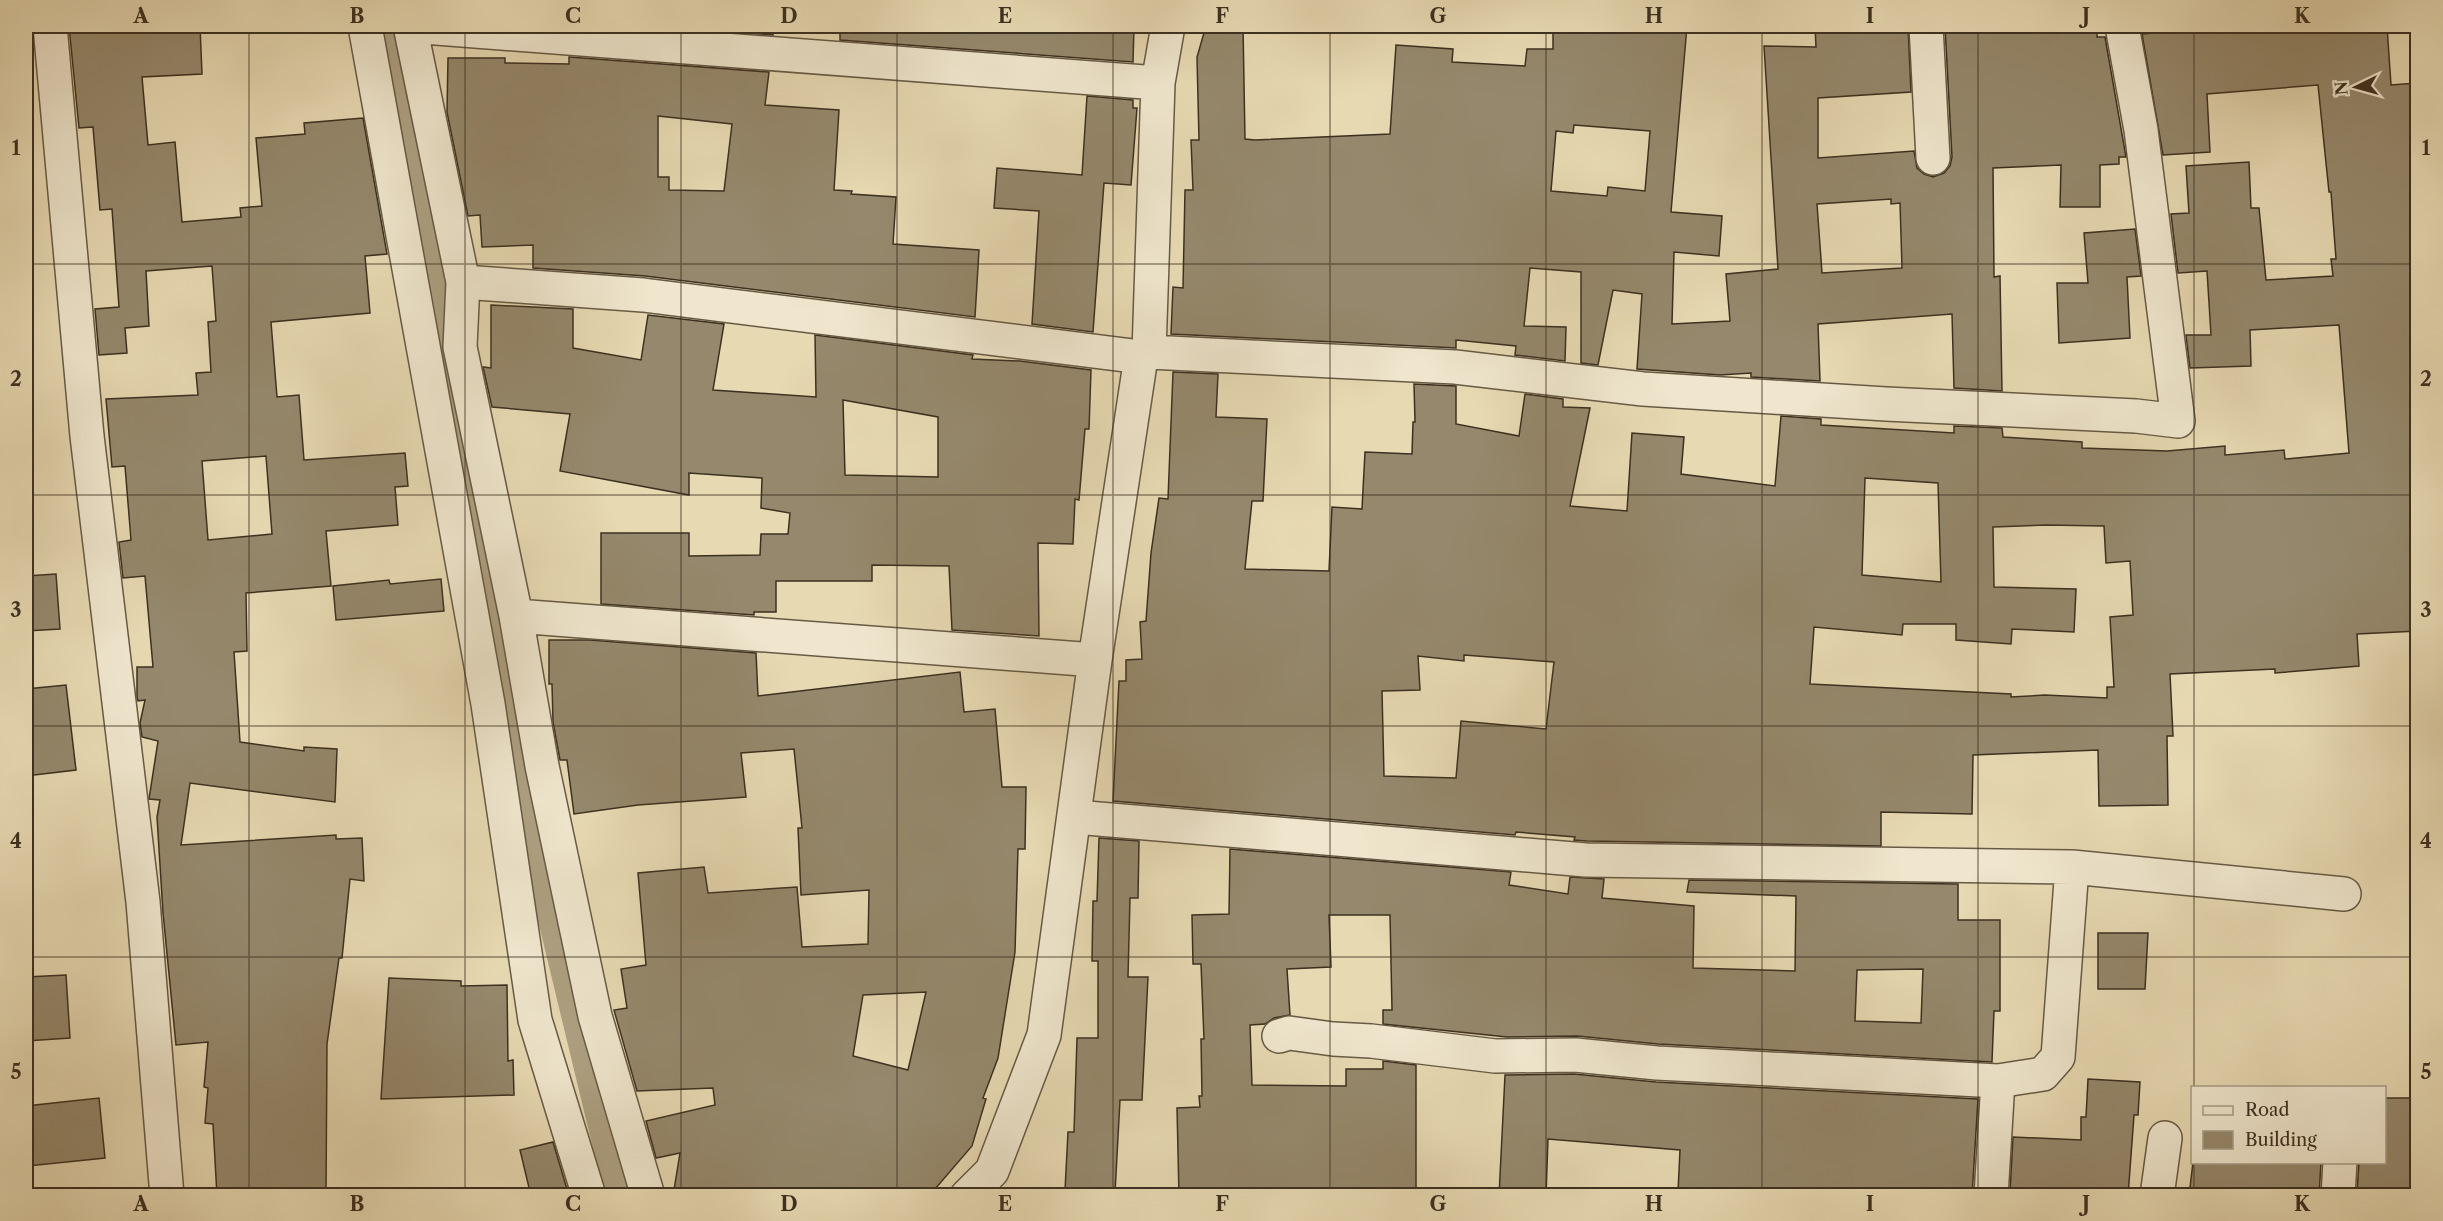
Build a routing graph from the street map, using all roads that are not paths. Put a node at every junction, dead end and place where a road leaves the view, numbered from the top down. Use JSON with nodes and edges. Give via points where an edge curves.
{"nodes":[{"id":1,"x":50,"y":26,"type":"edge"},
{"id":2,"x":364,"y":26,"type":"edge"},
{"id":3,"x":410,"y":26,"type":"edge"},
{"id":4,"x":1168,"y":26,"type":"edge"},
{"id":5,"x":1926,"y":26,"type":"edge"},
{"id":6,"x":2122,"y":26,"type":"edge"},
{"id":7,"x":1158,"y":83,"type":"junction"},
{"id":8,"x":1933,"y":158,"type":"dead end"},
{"id":9,"x":463,"y":282,"type":"junction"},
{"id":10,"x":1145,"y":355,"type":"junction"},
{"id":11,"x":516,"y":616,"type":"junction"},
{"id":12,"x":1095,"y":660,"type":"junction"},
{"id":13,"x":1075,"y":817,"type":"junction"},
{"id":14,"x":2072,"y":867,"type":"junction"},
{"id":15,"x":2344,"y":894,"type":"dead end"},
{"id":16,"x":1279,"y":1036,"type":"dead end"},
{"id":17,"x":1998,"y":1081,"type":"junction"},
{"id":18,"x":2165,"y":1138,"type":"dead end"},
{"id":19,"x":2340,"y":1164,"type":"edge"},
{"id":20,"x":167,"y":1196,"type":"edge"},
{"id":21,"x":589,"y":1196,"type":"edge"},
{"id":22,"x":648,"y":1196,"type":"edge"},
{"id":23,"x":967,"y":1196,"type":"edge"},
{"id":24,"x":1991,"y":1196,"type":"edge"},
{"id":25,"x":2157,"y":1196,"type":"edge"},
{"id":26,"x":2338,"y":1196,"type":"edge"}],
"edges":[{"from":1,"to":20,"type":"street","via":[[87,436],[143,902]]},
{"from":2,"to":21,"type":"street","via":[[488,704],[535,1020]]},
{"from":3,"to":7,"type":"street"},
{"from":3,"to":9,"type":"street"},
{"from":4,"to":7,"type":"street"},
{"from":5,"to":8,"type":"street"},
{"from":6,"to":10,"type":"street","via":[[2141,130],[2178,421],[1643,389],[1455,367]]},
{"from":7,"to":10,"type":"street"},
{"from":9,"to":10,"type":"street","via":[[644,295]]},
{"from":9,"to":11,"type":"street","via":[[460,347]]},
{"from":10,"to":12,"type":"street"},
{"from":11,"to":12,"type":"street"},
{"from":11,"to":22,"type":"street","via":[[542,766],[595,1016]]},
{"from":12,"to":13,"type":"street"},
{"from":13,"to":14,"type":"street","via":[[1586,860]]},
{"from":13,"to":23,"type":"street","via":[[1044,1035],[992,1171]]},
{"from":14,"to":15,"type":"street"},
{"from":14,"to":17,"type":"street","via":[[2058,1057],[2043,1074]]},
{"from":16,"to":17,"type":"street","via":[[1289,1033],[1495,1056],[1575,1055]]},
{"from":17,"to":24,"type":"street"},
{"from":18,"to":25,"type":"street"},
{"from":19,"to":26,"type":"street"}]}
